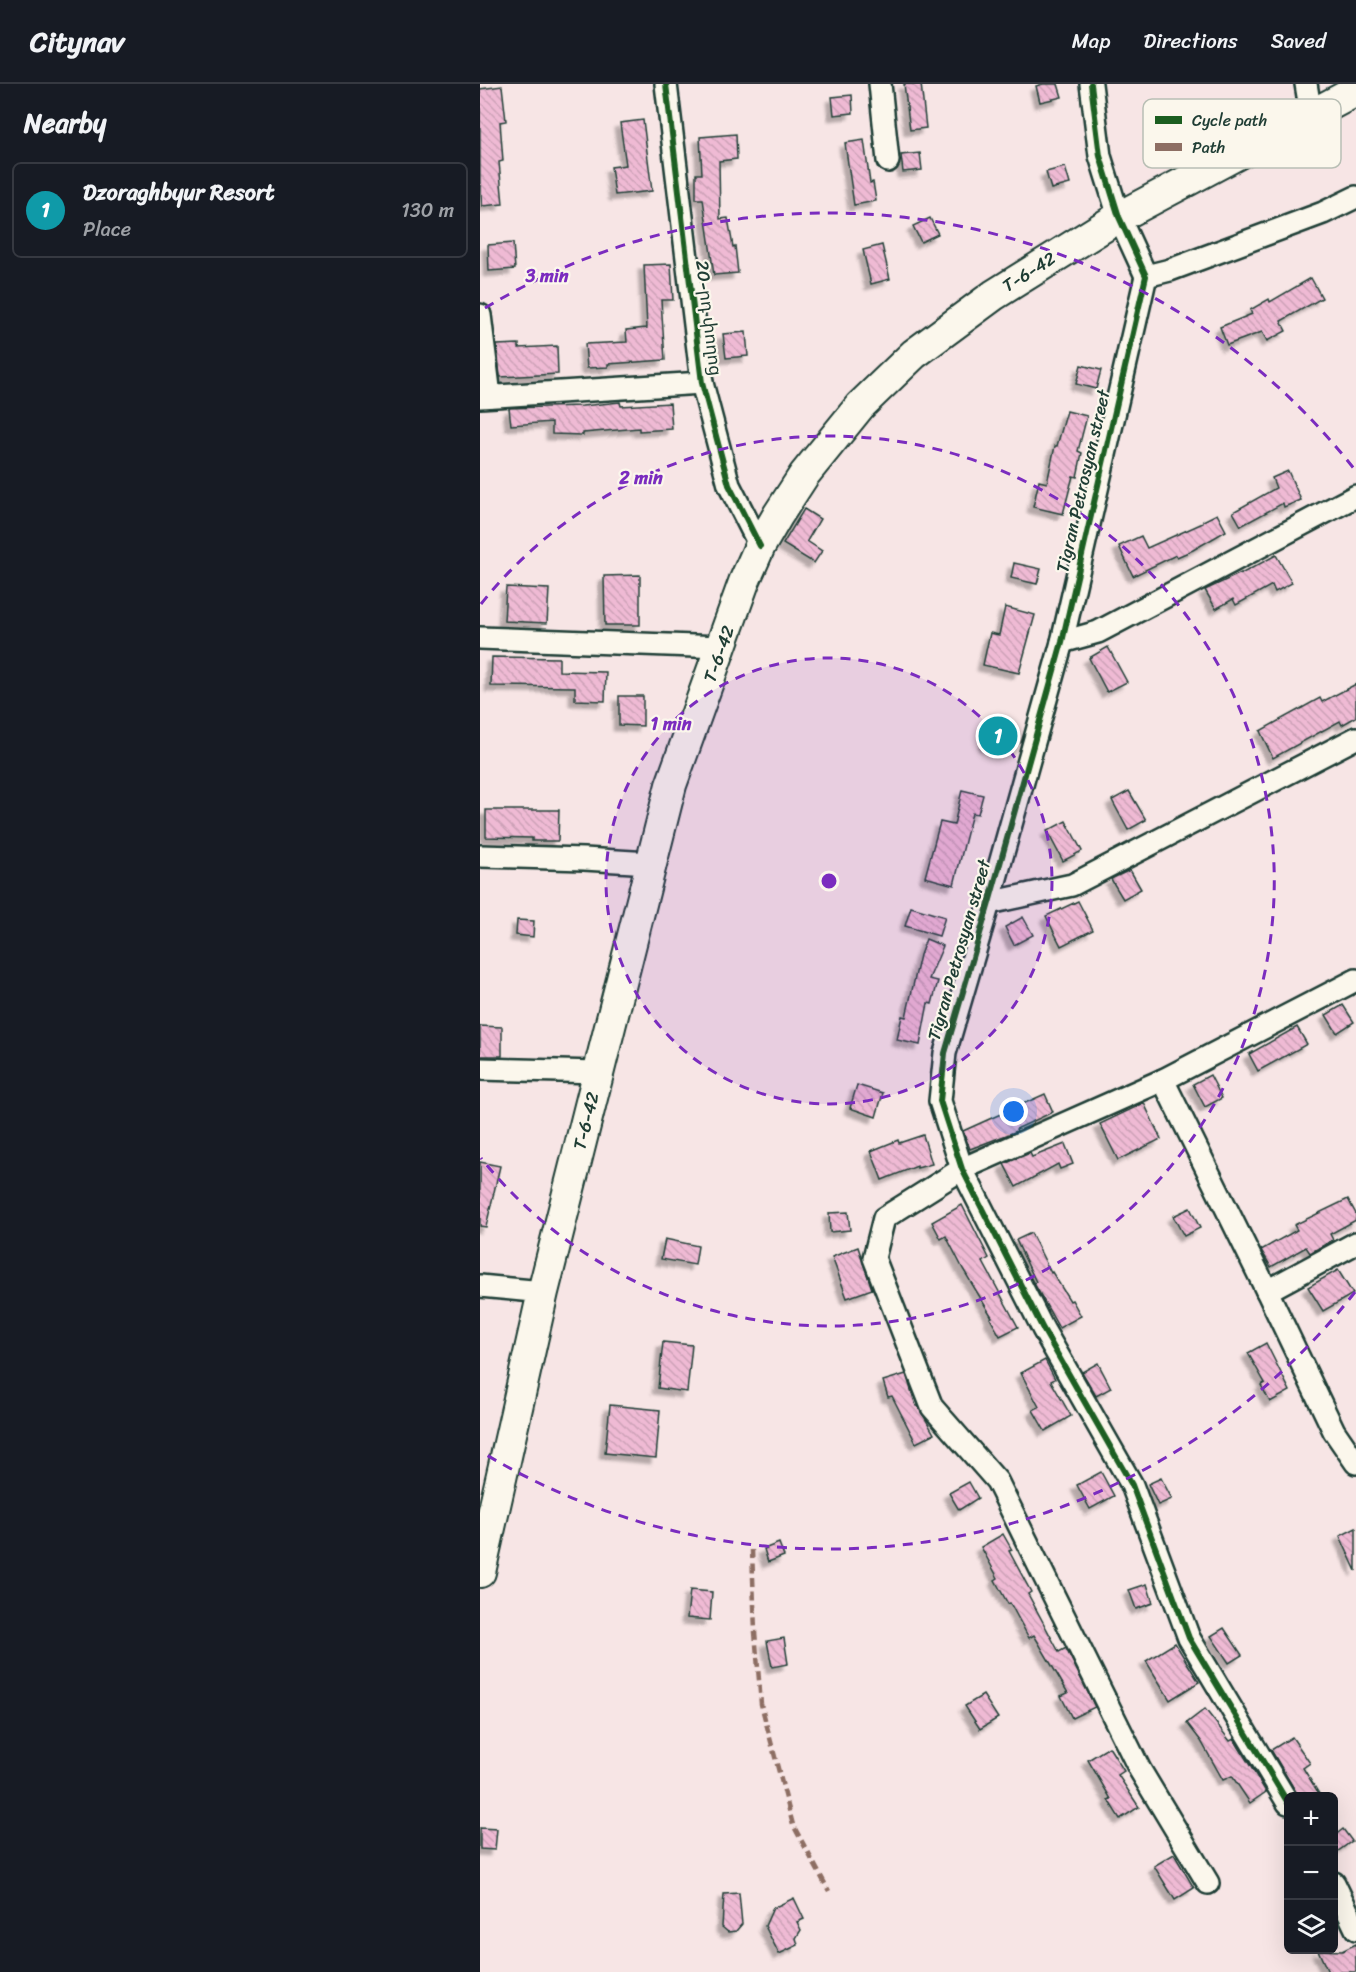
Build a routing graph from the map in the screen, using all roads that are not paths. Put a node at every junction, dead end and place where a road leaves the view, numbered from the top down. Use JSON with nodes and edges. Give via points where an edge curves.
{"nodes":[{"id":1,"x":666,"y":84,"type":"edge"},
{"id":2,"x":880,"y":84,"type":"edge"},
{"id":3,"x":1091,"y":84,"type":"edge"},
{"id":4,"x":1306,"y":84,"type":"edge"},
{"id":5,"x":1356,"y":91,"type":"edge"},
{"id":6,"x":1308,"y":99,"type":"edge"},
{"id":7,"x":1340,"y":99,"type":"edge"},
{"id":8,"x":888,"y":161,"type":"dead end"},
{"id":9,"x":1210,"y":168,"type":"edge"},
{"id":10,"x":1356,"y":197,"type":"edge"},
{"id":11,"x":1119,"y":217,"type":"junction"},
{"id":12,"x":1146,"y":276,"type":"junction"},
{"id":13,"x":480,"y":315,"type":"edge"},
{"id":14,"x":702,"y":383,"type":"junction"},
{"id":15,"x":485,"y":397,"type":"edge"},
{"id":16,"x":1356,"y":496,"type":"edge"},
{"id":17,"x":760,"y":546,"type":"junction"},
{"id":18,"x":480,"y":638,"type":"edge"},
{"id":19,"x":1062,"y":642,"type":"junction"},
{"id":20,"x":721,"y":647,"type":"junction"},
{"id":21,"x":1356,"y":738,"type":"edge"},
{"id":22,"x":480,"y":856,"type":"edge"},
{"id":23,"x":650,"y":863,"type":"junction"},
{"id":24,"x":989,"y":903,"type":"junction"},
{"id":25,"x":1356,"y":980,"type":"edge"},
{"id":26,"x":480,"y":1069,"type":"edge"},
{"id":27,"x":598,"y":1072,"type":"junction"},
{"id":28,"x":1163,"y":1080,"type":"junction"},
{"id":29,"x":962,"y":1169,"type":"junction"},
{"id":30,"x":1356,"y":1243,"type":"edge"},
{"id":31,"x":480,"y":1286,"type":"edge"},
{"id":32,"x":1267,"y":1291,"type":"junction"},
{"id":33,"x":543,"y":1292,"type":"junction"},
{"id":34,"x":1356,"y":1463,"type":"edge"},
{"id":35,"x":487,"y":1513,"type":"edge"},
{"id":36,"x":480,"y":1572,"type":"edge"},
{"id":37,"x":1284,"y":1796,"type":"edge"},
{"id":38,"x":1208,"y":1883,"type":"dead end"},
{"id":39,"x":1338,"y":1891,"type":"edge"},
{"id":40,"x":1356,"y":1929,"type":"edge"}],
"edges":[{"from":1,"to":14,"type":"street","name":"20-րդ փողոց"},
{"from":2,"to":8,"type":"street"},
{"from":3,"to":11,"type":"street","via":[[1100,156]]},
{"from":4,"to":6,"type":"street"},
{"from":5,"to":7,"type":"main road","name":"T-6-42"},
{"from":9,"to":11,"type":"main road","name":"T-6-42"},
{"from":10,"to":12,"type":"street","via":[[1323,213]]},
{"from":11,"to":12,"type":"street"},
{"from":11,"to":17,"type":"main road","name":"T-6-42","via":[[994,295],[914,354],[860,406],[811,466]]},
{"from":12,"to":19,"type":"street","name":"Tigran Petrosyan street"},
{"from":13,"to":15,"type":"street"},
{"from":14,"to":15,"type":"street"},
{"from":14,"to":17,"type":"street","name":"20-րդ փողոց","via":[[729,485]]},
{"from":16,"to":19,"type":"street","via":[[1098,632]]},
{"from":17,"to":20,"type":"main road","name":"T-6-42"},
{"from":18,"to":20,"type":"street"},
{"from":19,"to":24,"type":"street","name":"Tigran Petrosyan street"},
{"from":20,"to":23,"type":"main road","name":"T-6-42","via":[[671,785]]},
{"from":21,"to":24,"type":"street","via":[[1072,885]]},
{"from":22,"to":23,"type":"street"},
{"from":23,"to":27,"type":"main road","name":"T-6-42"},
{"from":24,"to":29,"type":"street","name":"Tigran Petrosyan street","via":[[945,1053],[940,1092]]},
{"from":25,"to":28,"type":"street"},
{"from":26,"to":27,"type":"street"},
{"from":27,"to":33,"type":"main road","name":"T-6-42"},
{"from":28,"to":29,"type":"street"},
{"from":28,"to":32,"type":"street"},
{"from":29,"to":37,"type":"street","name":"Tigran Petrosyan street","via":[[1043,1329],[1132,1485],[1189,1638]]},
{"from":29,"to":38,"type":"street","via":[[884,1218],[874,1258],[932,1407],[997,1481],[1140,1770]]},
{"from":30,"to":32,"type":"street"},
{"from":31,"to":33,"type":"street"},
{"from":32,"to":34,"type":"street","via":[[1334,1431]]},
{"from":33,"to":35,"type":"main road","name":"T-6-42"},
{"from":35,"to":36,"type":"main road","name":"T-6-42"},
{"from":39,"to":40,"type":"street"}]}
